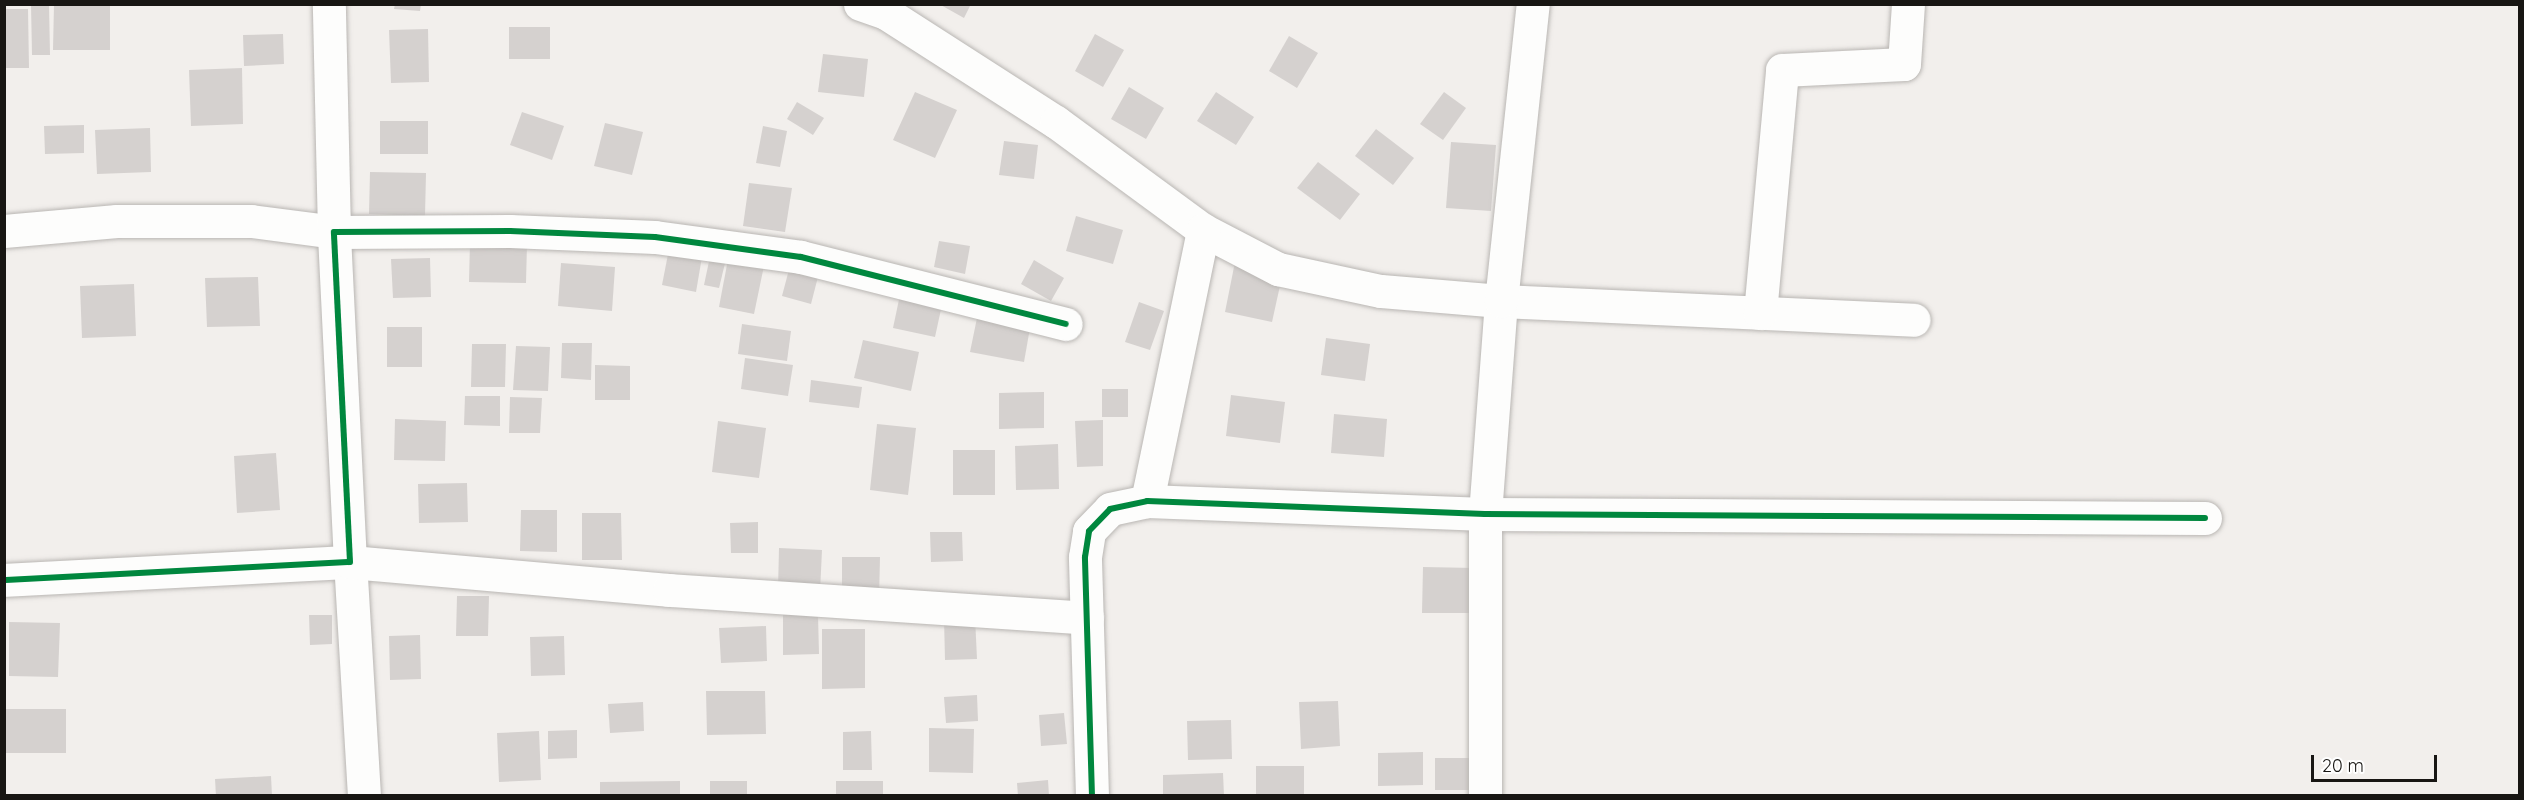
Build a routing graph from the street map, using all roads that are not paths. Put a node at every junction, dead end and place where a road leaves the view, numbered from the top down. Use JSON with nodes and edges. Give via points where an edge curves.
{"nodes":[{"id":1,"x":329,"y":4,"type":"edge"},
{"id":2,"x":860,"y":4,"type":"edge"},
{"id":3,"x":1533,"y":4,"type":"edge"},
{"id":4,"x":1908,"y":4,"type":"edge"},
{"id":5,"x":1203,"y":230,"type":"junction"},
{"id":6,"x":4,"y":231,"type":"edge"},
{"id":7,"x":334,"y":232,"type":"junction"},
{"id":8,"x":1501,"y":301,"type":"junction"},
{"id":9,"x":1760,"y":313,"type":"junction"},
{"id":10,"x":1914,"y":320,"type":"dead end"},
{"id":11,"x":1066,"y":324,"type":"dead end"},
{"id":12,"x":1147,"y":501,"type":"junction"},
{"id":13,"x":1485,"y":514,"type":"junction"},
{"id":14,"x":2205,"y":518,"type":"dead end"},
{"id":15,"x":350,"y":562,"type":"junction"},
{"id":16,"x":4,"y":580,"type":"edge"},
{"id":17,"x":1087,"y":618,"type":"junction"},
{"id":18,"x":364,"y":795,"type":"edge"},
{"id":19,"x":1092,"y":795,"type":"edge"},
{"id":20,"x":1485,"y":795,"type":"edge"}],
"edges":[{"from":1,"to":7,"type":"street"},
{"from":2,"to":5,"type":"street","via":[[886,13],[1056,122]]},
{"from":3,"to":8,"type":"street"},
{"from":4,"to":9,"type":"street","via":[[1904,64],[1782,70]]},
{"from":5,"to":8,"type":"street","via":[[1278,269],[1381,291]]},
{"from":5,"to":12,"type":"street"},
{"from":6,"to":7,"type":"street","via":[[117,220],[251,220]]},
{"from":7,"to":11,"type":"street","via":[[510,231],[656,237],[801,257]]},
{"from":7,"to":15,"type":"street"},
{"from":8,"to":9,"type":"street"},
{"from":8,"to":13,"type":"street"},
{"from":9,"to":10,"type":"street"},
{"from":12,"to":13,"type":"street"},
{"from":12,"to":17,"type":"street","via":[[1110,509],[1089,531],[1085,557]]},
{"from":13,"to":14,"type":"street"},
{"from":13,"to":20,"type":"street"},
{"from":15,"to":16,"type":"street"},
{"from":15,"to":17,"type":"street","via":[[669,590]]},
{"from":15,"to":18,"type":"street"},
{"from":17,"to":19,"type":"street"}]}
